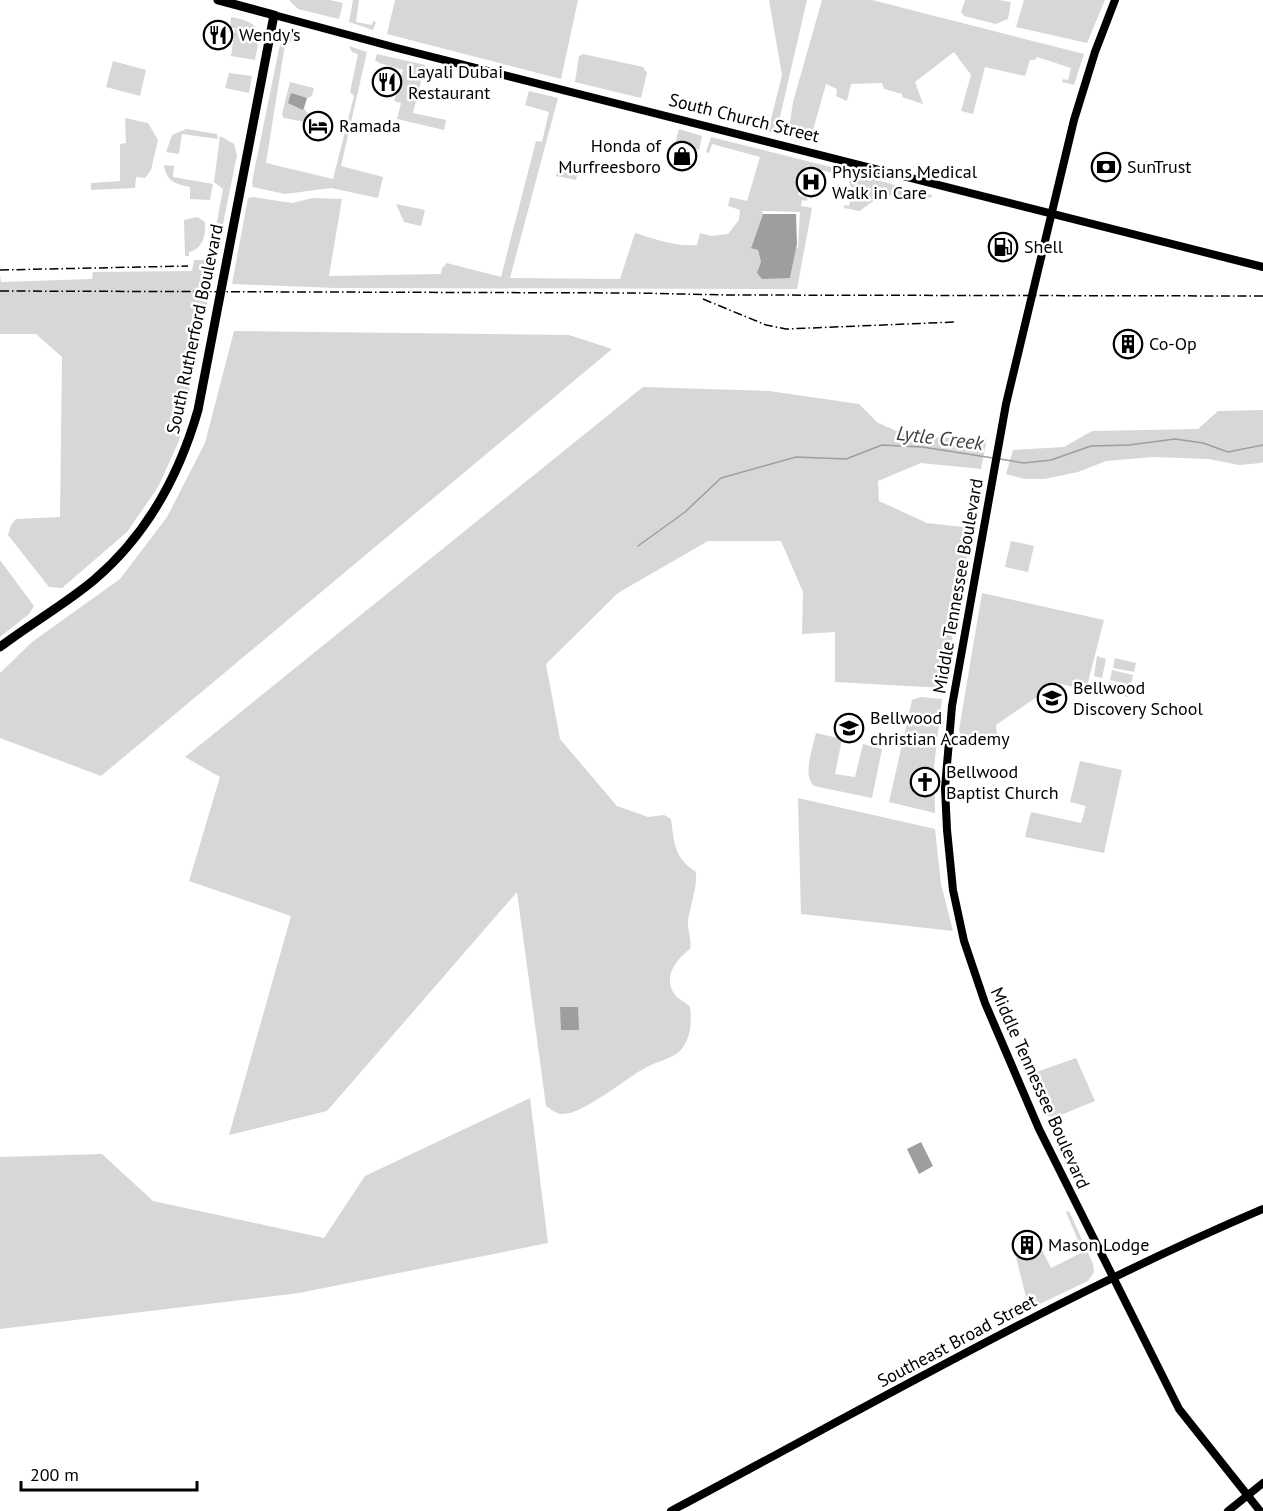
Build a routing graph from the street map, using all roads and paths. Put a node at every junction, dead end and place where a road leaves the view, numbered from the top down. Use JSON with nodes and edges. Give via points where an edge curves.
{"nodes":[{"id":1,"x":218,"y":0,"type":"edge"},
{"id":2,"x":1115,"y":0,"type":"edge"},
{"id":3,"x":274,"y":15,"type":"junction"},
{"id":4,"x":1052,"y":213,"type":"junction"},
{"id":5,"x":1263,"y":267,"type":"edge"},
{"id":6,"x":0,"y":647,"type":"edge"},
{"id":7,"x":1263,"y":1209,"type":"edge"},
{"id":8,"x":1112,"y":1278,"type":"junction"},
{"id":9,"x":1263,"y":1483,"type":"edge"},
{"id":10,"x":1247,"y":1496,"type":"junction"},
{"id":11,"x":671,"y":1511,"type":"edge"},
{"id":12,"x":1228,"y":1511,"type":"edge"},
{"id":13,"x":1260,"y":1511,"type":"edge"}],
"edges":[{"from":1,"to":3,"type":"highway","name":"South Church Street"},
{"from":2,"to":4,"type":"main road","name":"Middle Tennessee Boulevard","via":[[1074,120]]},
{"from":3,"to":4,"type":"main road","name":"South Church Street"},
{"from":3,"to":6,"type":"highway","name":"South Rutherford Boulevard","via":[[189,443],[142,530],[122,554],[93,580]]},
{"from":4,"to":5,"type":"main road","name":"South Church Street"},
{"from":4,"to":8,"type":"main road","name":"Middle Tennessee Boulevard","via":[[993,473],[952,706],[945,788],[953,890],[964,941],[985,1003],[1038,1129]]},
{"from":7,"to":8,"type":"main road","name":"Southeast Broad Street"},
{"from":8,"to":10,"type":"main road","name":"Middle Tennessee Boulevard","via":[[1179,1409]]},
{"from":8,"to":11,"type":"main road","name":"Southeast Broad Street","via":[[1014,1326]]},
{"from":9,"to":10,"type":"main road"},
{"from":10,"to":12,"type":"main road"},
{"from":10,"to":13,"type":"main road","name":"Middle Tennessee Boulevard"}]}
